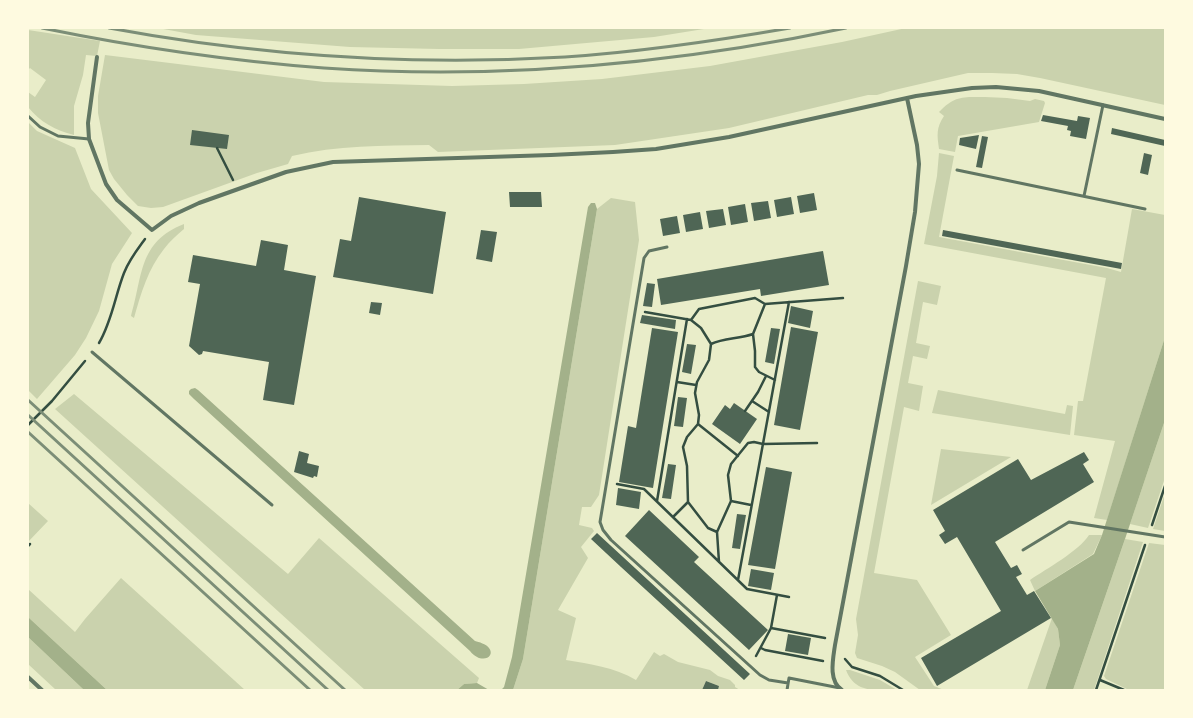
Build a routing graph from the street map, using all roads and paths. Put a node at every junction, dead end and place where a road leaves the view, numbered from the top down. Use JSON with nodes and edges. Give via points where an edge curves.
{"nodes":[{"id":1,"x":97,"y":56,"type":"dead end"},
{"id":2,"x":907,"y":98,"type":"junction"},
{"id":3,"x":1103,"y":105,"type":"junction"},
{"id":4,"x":28,"y":116,"type":"edge"},
{"id":5,"x":1165,"y":119,"type":"edge"},
{"id":6,"x":89,"y":139,"type":"junction"},
{"id":7,"x":217,"y":148,"type":"dead end"},
{"id":8,"x":957,"y":170,"type":"dead end"},
{"id":9,"x":237,"y":189,"type":"junction"},
{"id":10,"x":1084,"y":196,"type":"junction"},
{"id":11,"x":1145,"y":209,"type":"dead end"},
{"id":12,"x":152,"y":230,"type":"junction"},
{"id":13,"x":667,"y":247,"type":"dead end"},
{"id":14,"x":843,"y":298,"type":"dead end"},
{"id":15,"x":789,"y":302,"type":"junction"},
{"id":16,"x":765,"y":304,"type":"junction"},
{"id":17,"x":636,"y":310,"type":"junction"},
{"id":18,"x":687,"y":319,"type":"junction"},
{"id":19,"x":691,"y":320,"type":"junction"},
{"id":20,"x":753,"y":334,"type":"junction"},
{"id":21,"x":712,"y":344,"type":"junction"},
{"id":22,"x":92,"y":352,"type":"junction"},
{"id":23,"x":766,"y":376,"type":"junction"},
{"id":24,"x":775,"y":380,"type":"junction"},
{"id":25,"x":677,"y":382,"type":"junction"},
{"id":26,"x":696,"y":386,"type":"junction"},
{"id":27,"x":752,"y":400,"type":"junction"},
{"id":28,"x":745,"y":411,"type":"dead end"},
{"id":29,"x":769,"y":412,"type":"junction"},
{"id":30,"x":698,"y":424,"type":"junction"},
{"id":31,"x":28,"y":425,"type":"edge"},
{"id":32,"x":817,"y":443,"type":"dead end"},
{"id":33,"x":763,"y":444,"type":"junction"},
{"id":34,"x":738,"y":456,"type":"junction"},
{"id":35,"x":607,"y":482,"type":"junction"},
{"id":36,"x":1165,"y":486,"type":"edge"},
{"id":37,"x":731,"y":501,"type":"junction"},
{"id":38,"x":657,"y":502,"type":"junction"},
{"id":39,"x":688,"y":502,"type":"junction"},
{"id":40,"x":272,"y":505,"type":"dead end"},
{"id":41,"x":752,"y":505,"type":"junction"},
{"id":42,"x":673,"y":517,"type":"junction"},
{"id":43,"x":717,"y":532,"type":"junction"},
{"id":44,"x":1148,"y":535,"type":"junction"},
{"id":45,"x":1165,"y":537,"type":"edge"},
{"id":46,"x":1023,"y":550,"type":"dead end"},
{"id":47,"x":719,"y":562,"type":"junction"},
{"id":48,"x":738,"y":580,"type":"junction"},
{"id":49,"x":777,"y":595,"type":"junction"},
{"id":50,"x":789,"y":597,"type":"dead end"},
{"id":51,"x":771,"y":628,"type":"junction"},
{"id":52,"x":836,"y":640,"type":"junction"},
{"id":53,"x":835,"y":645,"type":"junction"},
{"id":54,"x":761,"y":648,"type":"junction"},
{"id":55,"x":833,"y":663,"type":"junction"},
{"id":56,"x":749,"y":664,"type":"junction"},
{"id":57,"x":28,"y":677,"type":"edge"},
{"id":58,"x":1100,"y":680,"type":"junction"},
{"id":59,"x":788,"y":683,"type":"junction"},
{"id":60,"x":841,"y":689,"type":"edge"},
{"id":61,"x":42,"y":690,"type":"edge"},
{"id":62,"x":786,"y":690,"type":"edge"},
{"id":63,"x":903,"y":690,"type":"edge"},
{"id":64,"x":1096,"y":690,"type":"edge"},
{"id":65,"x":1124,"y":690,"type":"edge"}],
"edges":[{"from":1,"to":6,"type":"street","via":[[88,123]]},
{"from":2,"to":3,"type":"street","via":[[952,90],[996,88],[1039,92]]},
{"from":2,"to":9,"type":"street","via":[[729,137],[656,149],[333,162],[286,172]]},
{"from":2,"to":52,"type":"street","via":[[919,164],[915,212]]},
{"from":3,"to":5,"type":"street"},
{"from":3,"to":10,"type":"lane"},
{"from":4,"to":6,"type":"lane","via":[[40,127],[58,136]]},
{"from":6,"to":12,"type":"street","via":[[106,184],[117,200]]},
{"from":7,"to":9,"type":"path"},
{"from":8,"to":10,"type":"lane"},
{"from":9,"to":12,"type":"street","via":[[171,216]]},
{"from":10,"to":11,"type":"lane"},
{"from":12,"to":22,"type":"path","via":[[132,256],[111,316],[100,342]]},
{"from":13,"to":17,"type":"lane","via":[[650,251],[644,258]]},
{"from":14,"to":15,"type":"path"},
{"from":15,"to":16,"type":"path"},
{"from":15,"to":24,"type":"path"},
{"from":16,"to":19,"type":"path","via":[[755,298],[699,309]]},
{"from":16,"to":20,"type":"path"},
{"from":17,"to":18,"type":"path"},
{"from":17,"to":35,"type":"lane"},
{"from":18,"to":19,"type":"path"},
{"from":18,"to":25,"type":"path"},
{"from":19,"to":21,"type":"path","via":[[702,328]]},
{"from":20,"to":21,"type":"path"},
{"from":20,"to":23,"type":"path","via":[[755,367]]},
{"from":21,"to":26,"type":"path","via":[[709,360]]},
{"from":22,"to":31,"type":"path","via":[[52,401]]},
{"from":22,"to":40,"type":"lane"},
{"from":23,"to":24,"type":"path"},
{"from":23,"to":27,"type":"path"},
{"from":24,"to":29,"type":"path"},
{"from":25,"to":26,"type":"path"},
{"from":25,"to":38,"type":"path"},
{"from":26,"to":30,"type":"path"},
{"from":27,"to":28,"type":"path"},
{"from":27,"to":29,"type":"path"},
{"from":29,"to":33,"type":"path"},
{"from":30,"to":34,"type":"path"},
{"from":30,"to":39,"type":"path","via":[[687,437],[683,447],[687,466]]},
{"from":32,"to":33,"type":"path"},
{"from":33,"to":34,"type":"path","via":[[748,443]]},
{"from":33,"to":41,"type":"path"},
{"from":34,"to":37,"type":"path","via":[[731,464],[728,475]]},
{"from":35,"to":38,"type":"path","via":[[644,489]]},
{"from":35,"to":56,"type":"lane","via":[[600,522],[603,530]]},
{"from":36,"to":44,"type":"path"},
{"from":37,"to":41,"type":"path"},
{"from":37,"to":43,"type":"path"},
{"from":38,"to":42,"type":"path"},
{"from":39,"to":42,"type":"path"},
{"from":39,"to":43,"type":"path","via":[[708,528]]},
{"from":41,"to":48,"type":"path"},
{"from":42,"to":47,"type":"path"},
{"from":43,"to":47,"type":"path"},
{"from":44,"to":45,"type":"lane"},
{"from":44,"to":46,"type":"lane","via":[[1070,522]]},
{"from":44,"to":58,"type":"path"},
{"from":47,"to":48,"type":"path"},
{"from":48,"to":49,"type":"path","via":[[748,589]]},
{"from":49,"to":50,"type":"path"},
{"from":49,"to":51,"type":"path"},
{"from":51,"to":52,"type":"path"},
{"from":51,"to":54,"type":"path"},
{"from":52,"to":53,"type":"street"},
{"from":53,"to":55,"type":"street"},
{"from":53,"to":63,"type":"path","via":[[852,667],[880,676]]},
{"from":54,"to":55,"type":"path"},
{"from":54,"to":56,"type":"path"},
{"from":55,"to":60,"type":"street","via":[[835,681]]},
{"from":56,"to":59,"type":"lane","via":[[769,680]]},
{"from":57,"to":61,"type":"street"},
{"from":58,"to":64,"type":"path"},
{"from":58,"to":65,"type":"path"},
{"from":59,"to":60,"type":"lane","via":[[789,678]]},
{"from":59,"to":62,"type":"lane"}]}
